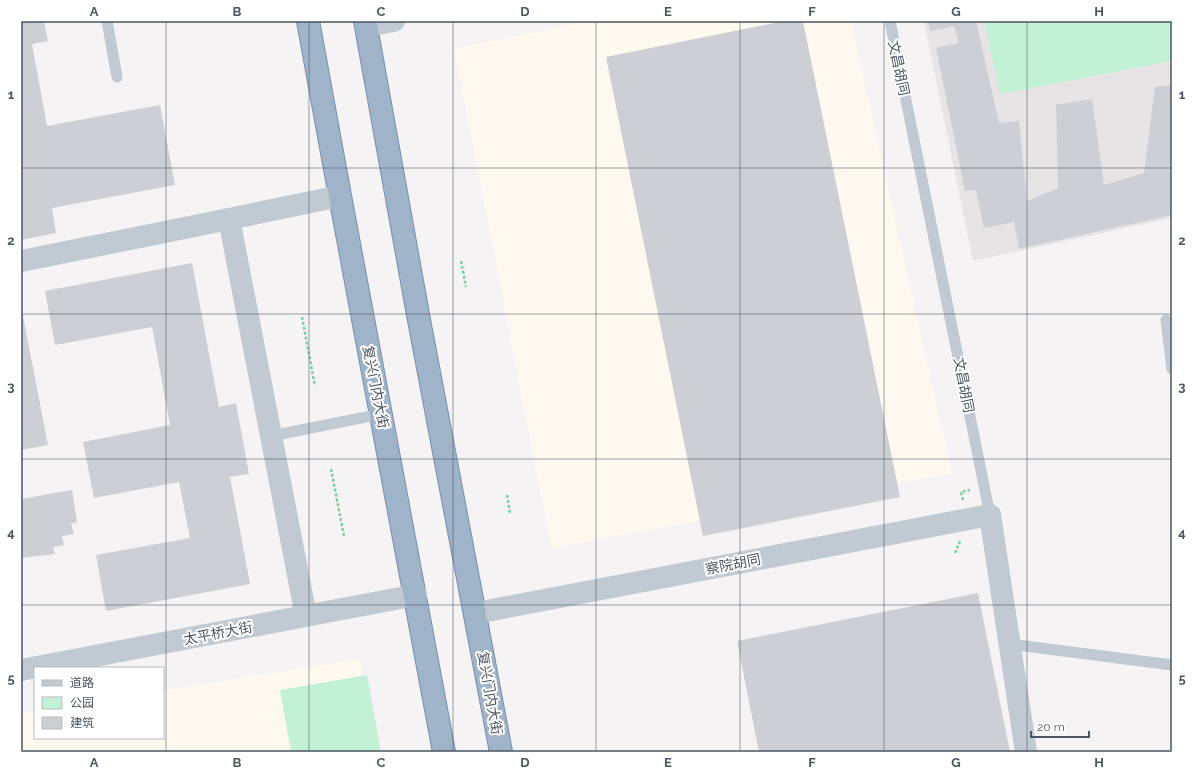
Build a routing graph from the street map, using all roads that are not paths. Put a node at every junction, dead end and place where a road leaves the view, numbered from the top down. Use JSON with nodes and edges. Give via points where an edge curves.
{"nodes":[{"id":1,"x":107,"y":21,"type":"edge"},
{"id":2,"x":308,"y":21,"type":"edge"},
{"id":3,"x":394,"y":21,"type":"edge"},
{"id":4,"x":890,"y":21,"type":"edge"},
{"id":5,"x":366,"y":24,"type":"edge"},
{"id":6,"x":117,"y":77,"type":"dead end"},
{"id":7,"x":340,"y":196,"type":"junction"},
{"id":8,"x":229,"y":219,"type":"junction"},
{"id":9,"x":21,"y":261,"type":"edge"},
{"id":10,"x":1166,"y":320,"type":"dead end"},
{"id":11,"x":1172,"y":369,"type":"edge"},
{"id":12,"x":381,"y":414,"type":"junction"},
{"id":13,"x":271,"y":436,"type":"junction"},
{"id":14,"x":990,"y":515,"type":"junction"},
{"id":15,"x":416,"y":595,"type":"junction"},
{"id":16,"x":476,"y":614,"type":"junction"},
{"id":17,"x":306,"y":616,"type":"junction"},
{"id":18,"x":1009,"y":644,"type":"junction"},
{"id":19,"x":1172,"y":665,"type":"edge"},
{"id":20,"x":37,"y":667,"type":"edge"},
{"id":21,"x":34,"y":668,"type":"edge"},
{"id":22,"x":21,"y":670,"type":"edge"},
{"id":23,"x":444,"y":752,"type":"edge"},
{"id":24,"x":501,"y":752,"type":"edge"},
{"id":25,"x":1026,"y":752,"type":"edge"}],
"edges":[{"from":1,"to":6,"type":"lane"},
{"from":2,"to":7,"type":"highway","name":"复兴门内大街"},
{"from":3,"to":5,"type":"street"},
{"from":4,"to":14,"type":"lane","name":"文昌胡同"},
{"from":5,"to":16,"type":"highway","name":"复兴门内大街","via":[[419,320]]},
{"from":7,"to":8,"type":"street"},
{"from":7,"to":12,"type":"highway","name":"复兴门内大街"},
{"from":8,"to":9,"type":"street"},
{"from":8,"to":13,"type":"street"},
{"from":10,"to":11,"type":"lane"},
{"from":12,"to":13,"type":"lane"},
{"from":12,"to":15,"type":"highway","name":"复兴门内大街"},
{"from":13,"to":17,"type":"street"},
{"from":14,"to":16,"type":"street","name":"察院胡同"},
{"from":14,"to":18,"type":"street","name":"文昌胡同"},
{"from":15,"to":17,"type":"street","name":"太平桥大街"},
{"from":15,"to":23,"type":"highway","name":"复兴门内大街"},
{"from":16,"to":24,"type":"highway","name":"复兴门内大街"},
{"from":17,"to":20,"type":"street","name":"太平桥大街"},
{"from":18,"to":19,"type":"lane"},
{"from":18,"to":25,"type":"street","name":"文昌胡同"},
{"from":21,"to":22,"type":"street","name":"太平桥大街"}]}
